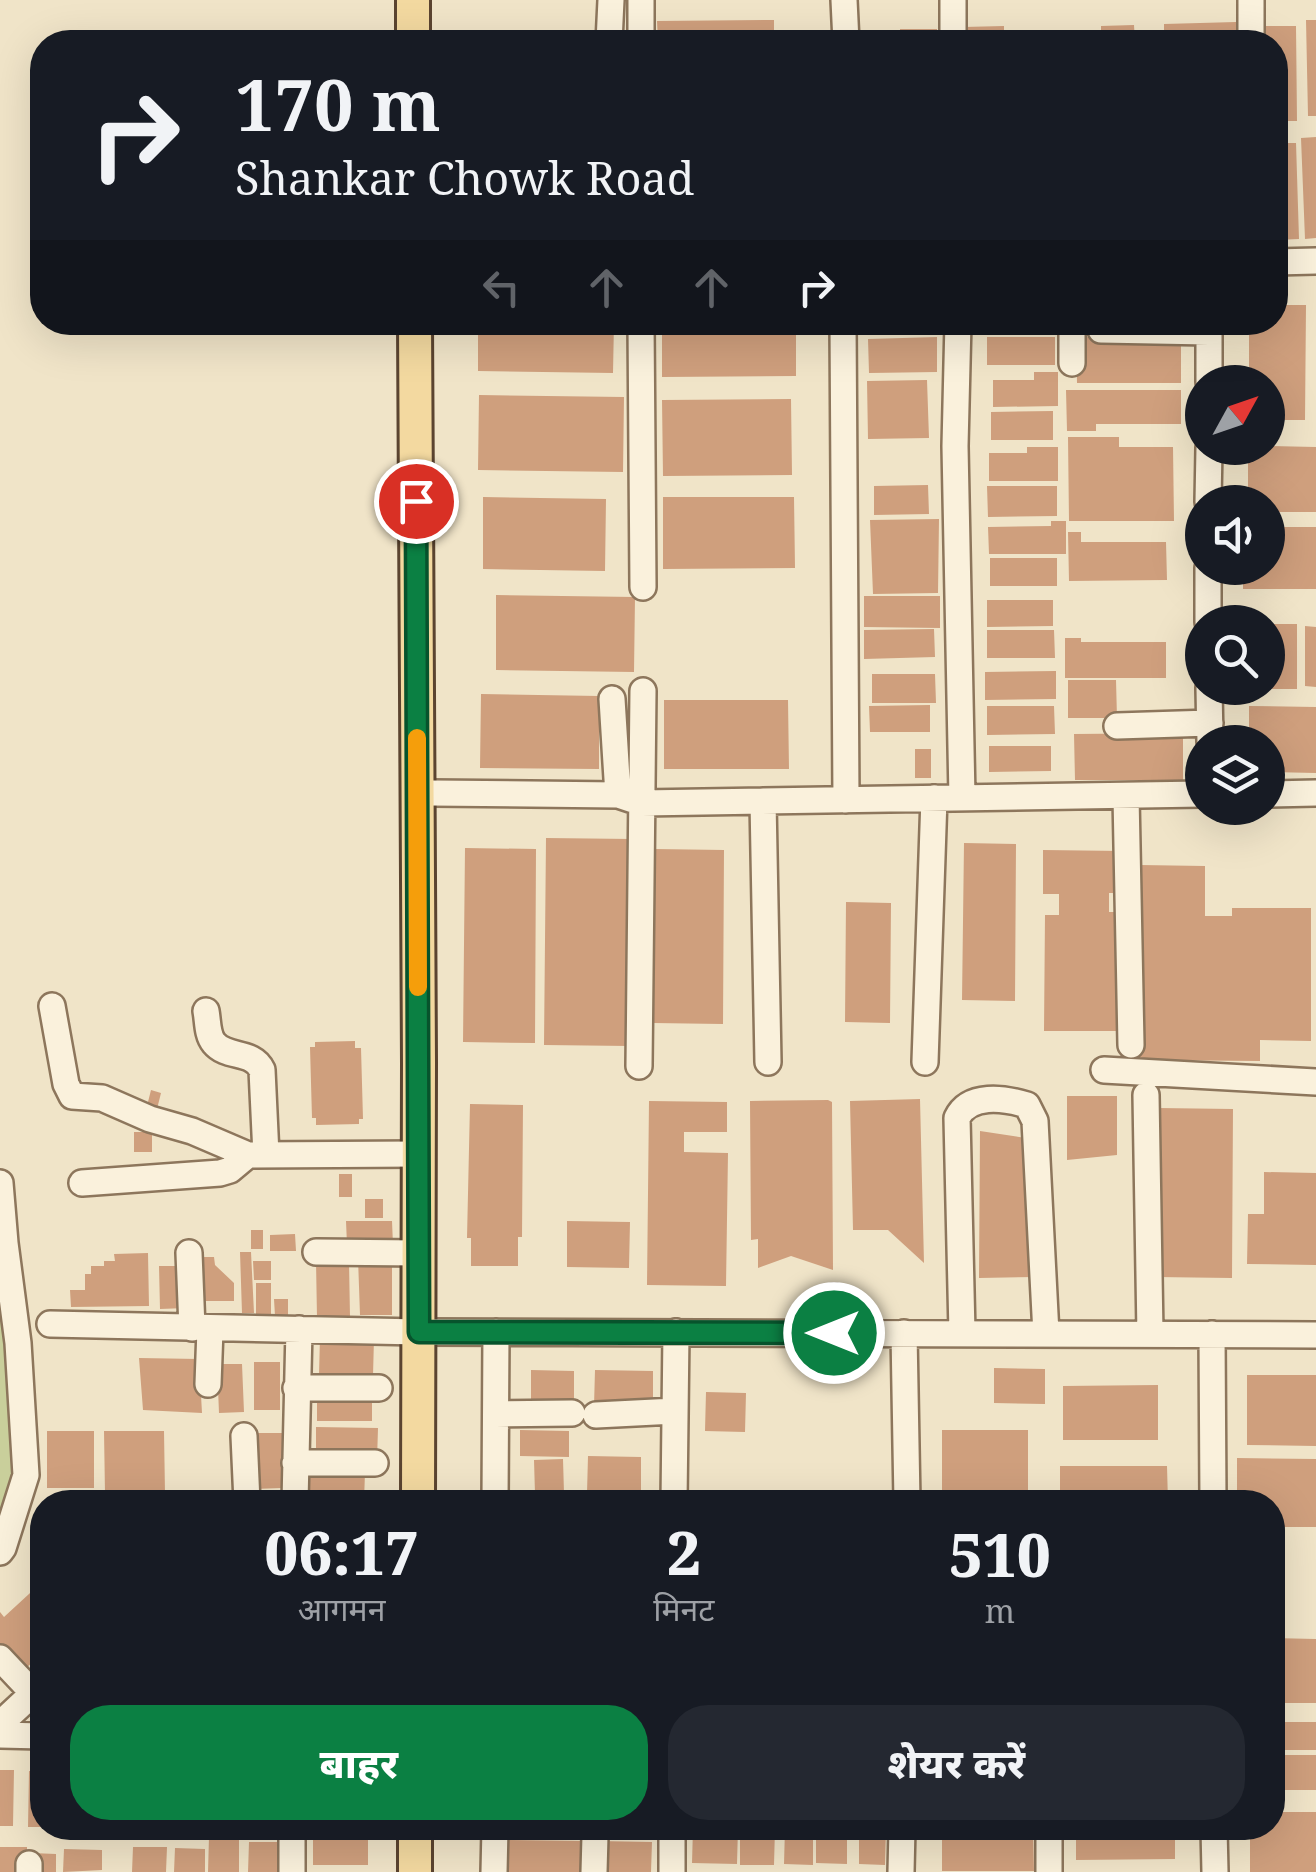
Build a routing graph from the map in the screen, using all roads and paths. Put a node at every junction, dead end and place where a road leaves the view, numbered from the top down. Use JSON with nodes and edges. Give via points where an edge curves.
{"nodes":[{"id":1,"x":413,"y":0,"type":"edge"},
{"id":2,"x":430,"y":0,"type":"edge"},
{"id":3,"x":611,"y":0,"type":"edge"},
{"id":4,"x":641,"y":0,"type":"edge"},
{"id":5,"x":844,"y":0,"type":"edge"},
{"id":6,"x":953,"y":0,"type":"edge"},
{"id":7,"x":1251,"y":0,"type":"edge"},
{"id":8,"x":413,"y":30,"type":"edge"},
{"id":9,"x":430,"y":30,"type":"edge"},
{"id":10,"x":610,"y":30,"type":"edge"},
{"id":11,"x":641,"y":30,"type":"edge"},
{"id":12,"x":845,"y":30,"type":"edge"},
{"id":13,"x":954,"y":30,"type":"edge"},
{"id":14,"x":1251,"y":30,"type":"edge"},
{"id":15,"x":1288,"y":262,"type":"edge"},
{"id":16,"x":1316,"y":262,"type":"edge"},
{"id":17,"x":415,"y":335,"type":"edge"},
{"id":18,"x":431,"y":335,"type":"edge"},
{"id":19,"x":642,"y":335,"type":"edge"},
{"id":20,"x":843,"y":335,"type":"edge"},
{"id":21,"x":958,"y":335,"type":"edge"},
{"id":22,"x":1072,"y":335,"type":"edge"},
{"id":23,"x":1209,"y":335,"type":"edge"},
{"id":24,"x":1072,"y":363,"type":"dead end"},
{"id":25,"x":1209,"y":365,"type":"edge"},
{"id":26,"x":642,"y":587,"type":"dead end"},
{"id":27,"x":643,"y":691,"type":"dead end"},
{"id":28,"x":612,"y":700,"type":"dead end"},
{"id":29,"x":1117,"y":726,"type":"dead end"},
{"id":30,"x":1185,"y":731,"type":"edge"},
{"id":31,"x":432,"y":793,"type":"junction"},
{"id":32,"x":1316,"y":793,"type":"edge"},
{"id":33,"x":1185,"y":794,"type":"edge"},
{"id":34,"x":1285,"y":794,"type":"edge"},
{"id":35,"x":1126,"y":796,"type":"junction"},
{"id":36,"x":934,"y":798,"type":"junction"},
{"id":37,"x":962,"y":798,"type":"junction"},
{"id":38,"x":630,"y":799,"type":"junction"},
{"id":39,"x":846,"y":800,"type":"junction"},
{"id":40,"x":763,"y":801,"type":"junction"},
{"id":41,"x":52,"y":1006,"type":"dead end"},
{"id":42,"x":206,"y":1011,"type":"dead end"},
{"id":43,"x":1131,"y":1045,"type":"dead end"},
{"id":44,"x":768,"y":1062,"type":"dead end"},
{"id":45,"x":925,"y":1062,"type":"dead end"},
{"id":46,"x":639,"y":1066,"type":"dead end"},
{"id":47,"x":1104,"y":1070,"type":"dead end"},
{"id":48,"x":1316,"y":1082,"type":"edge"},
{"id":49,"x":1146,"y":1095,"type":"dead end"},
{"id":50,"x":418,"y":1154,"type":"junction"},
{"id":51,"x":257,"y":1155,"type":"junction"},
{"id":52,"x":0,"y":1183,"type":"edge"},
{"id":53,"x":82,"y":1184,"type":"dead end"},
{"id":54,"x":316,"y":1252,"type":"dead end"},
{"id":55,"x":190,"y":1253,"type":"dead end"},
{"id":56,"x":419,"y":1253,"type":"junction"},
{"id":57,"x":834,"y":1297,"type":"dead end"},
{"id":58,"x":50,"y":1324,"type":"dead end"},
{"id":59,"x":201,"y":1329,"type":"junction"},
{"id":60,"x":299,"y":1329,"type":"junction"},
{"id":61,"x":425,"y":1332,"type":"junction"},
{"id":62,"x":496,"y":1332,"type":"junction"},
{"id":63,"x":676,"y":1332,"type":"junction"},
{"id":64,"x":834,"y":1333,"type":"junction"},
{"id":65,"x":904,"y":1333,"type":"junction"},
{"id":66,"x":962,"y":1333,"type":"junction"},
{"id":67,"x":1046,"y":1334,"type":"junction"},
{"id":68,"x":1150,"y":1334,"type":"junction"},
{"id":69,"x":1212,"y":1334,"type":"junction"},
{"id":70,"x":1316,"y":1334,"type":"edge"},
{"id":71,"x":208,"y":1384,"type":"dead end"},
{"id":72,"x":296,"y":1388,"type":"junction"},
{"id":73,"x":379,"y":1388,"type":"dead end"},
{"id":74,"x":675,"y":1412,"type":"junction"},
{"id":75,"x":496,"y":1414,"type":"junction"},
{"id":76,"x":244,"y":1436,"type":"dead end"},
{"id":77,"x":295,"y":1463,"type":"junction"},
{"id":78,"x":375,"y":1463,"type":"dead end"},
{"id":79,"x":246,"y":1490,"type":"edge"},
{"id":80,"x":295,"y":1490,"type":"edge"},
{"id":81,"x":418,"y":1490,"type":"edge"},
{"id":82,"x":430,"y":1490,"type":"edge"},
{"id":83,"x":495,"y":1490,"type":"edge"},
{"id":84,"x":674,"y":1490,"type":"edge"},
{"id":85,"x":907,"y":1490,"type":"edge"},
{"id":86,"x":1213,"y":1490,"type":"edge"},
{"id":87,"x":1,"y":1549,"type":"edge"},
{"id":88,"x":0,"y":1658,"type":"edge"},
{"id":89,"x":30,"y":1682,"type":"edge"},
{"id":90,"x":30,"y":1696,"type":"edge"},
{"id":91,"x":0,"y":1724,"type":"edge"},
{"id":92,"x":0,"y":1734,"type":"edge"},
{"id":93,"x":30,"y":1735,"type":"edge"},
{"id":94,"x":292,"y":1840,"type":"edge"},
{"id":95,"x":415,"y":1840,"type":"edge"},
{"id":96,"x":430,"y":1840,"type":"edge"},
{"id":97,"x":495,"y":1840,"type":"edge"},
{"id":98,"x":596,"y":1840,"type":"edge"},
{"id":99,"x":672,"y":1840,"type":"edge"},
{"id":100,"x":902,"y":1840,"type":"edge"},
{"id":101,"x":1049,"y":1840,"type":"edge"},
{"id":102,"x":1214,"y":1840,"type":"edge"},
{"id":103,"x":292,"y":1872,"type":"edge"},
{"id":104,"x":415,"y":1872,"type":"edge"},
{"id":105,"x":430,"y":1872,"type":"edge"},
{"id":106,"x":494,"y":1872,"type":"edge"},
{"id":107,"x":594,"y":1872,"type":"edge"},
{"id":108,"x":672,"y":1872,"type":"edge"},
{"id":109,"x":901,"y":1872,"type":"edge"},
{"id":110,"x":1048,"y":1872,"type":"edge"},
{"id":111,"x":1214,"y":1872,"type":"edge"}],
"edges":[{"from":1,"to":8,"type":"main road"},
{"from":2,"to":9,"type":"main road"},
{"from":3,"to":10,"type":"street"},
{"from":4,"to":11,"type":"street"},
{"from":5,"to":12,"type":"street"},
{"from":6,"to":13,"type":"street"},
{"from":7,"to":14,"type":"street"},
{"from":15,"to":16,"type":"street"},
{"from":17,"to":50,"type":"main road"},
{"from":18,"to":31,"type":"main road"},
{"from":19,"to":26,"type":"street"},
{"from":20,"to":39,"type":"street"},
{"from":21,"to":37,"type":"street"},
{"from":22,"to":24,"type":"street"},
{"from":23,"to":25,"type":"street"},
{"from":27,"to":38,"type":"street"},
{"from":28,"to":38,"type":"street"},
{"from":29,"to":30,"type":"street"},
{"from":31,"to":38,"type":"street"},
{"from":31,"to":61,"type":"main road"},
{"from":32,"to":34,"type":"street"},
{"from":33,"to":35,"type":"street"},
{"from":35,"to":37,"type":"street"},
{"from":35,"to":43,"type":"street"},
{"from":36,"to":37,"type":"street"},
{"from":36,"to":39,"type":"street"},
{"from":36,"to":45,"type":"street"},
{"from":38,"to":40,"type":"street"},
{"from":38,"to":46,"type":"street"},
{"from":39,"to":40,"type":"street"},
{"from":40,"to":44,"type":"street"},
{"from":41,"to":51,"type":"street","via":[[72,1096],[102,1098]]},
{"from":42,"to":51,"type":"street","via":[[214,1043],[254,1059],[262,1070]]},
{"from":47,"to":48,"type":"street"},
{"from":49,"to":68,"type":"street"},
{"from":50,"to":51,"type":"street"},
{"from":50,"to":56,"type":"main road"},
{"from":51,"to":53,"type":"street","via":[[220,1173]]},
{"from":52,"to":87,"type":"street","via":[[26,1475]]},
{"from":54,"to":56,"type":"street"},
{"from":55,"to":59,"type":"street"},
{"from":56,"to":61,"type":"main road"},
{"from":57,"to":64,"type":"street"},
{"from":58,"to":59,"type":"street","via":[[155,1315]]},
{"from":59,"to":60,"type":"street"},
{"from":59,"to":71,"type":"street"},
{"from":60,"to":61,"type":"street"},
{"from":60,"to":72,"type":"street"},
{"from":61,"to":62,"type":"street"},
{"from":61,"to":81,"type":"main road"},
{"from":61,"to":82,"type":"main road"},
{"from":62,"to":63,"type":"street"},
{"from":62,"to":75,"type":"street"},
{"from":63,"to":64,"type":"street"},
{"from":63,"to":74,"type":"street"},
{"from":64,"to":65,"type":"street"},
{"from":65,"to":66,"type":"street"},
{"from":65,"to":85,"type":"street"},
{"from":66,"to":67,"type":"street"},
{"from":66,"to":67,"type":"street","via":[[957,1118],[974,1100],[1027,1105],[1035,1121]]},
{"from":67,"to":68,"type":"street"},
{"from":68,"to":69,"type":"street"},
{"from":69,"to":70,"type":"street"},
{"from":69,"to":86,"type":"street"},
{"from":72,"to":73,"type":"street"},
{"from":72,"to":77,"type":"street"},
{"from":74,"to":75,"type":"street"},
{"from":74,"to":84,"type":"street"},
{"from":75,"to":83,"type":"street"},
{"from":76,"to":79,"type":"street"},
{"from":77,"to":78,"type":"street"},
{"from":77,"to":80,"type":"street"},
{"from":88,"to":89,"type":"street"},
{"from":90,"to":91,"type":"street"},
{"from":92,"to":93,"type":"street"},
{"from":94,"to":103,"type":"street"},
{"from":95,"to":104,"type":"main road"},
{"from":96,"to":105,"type":"main road"},
{"from":97,"to":106,"type":"street"},
{"from":98,"to":107,"type":"street"},
{"from":99,"to":108,"type":"street"},
{"from":100,"to":109,"type":"street"},
{"from":101,"to":110,"type":"street"},
{"from":102,"to":111,"type":"street"}]}
